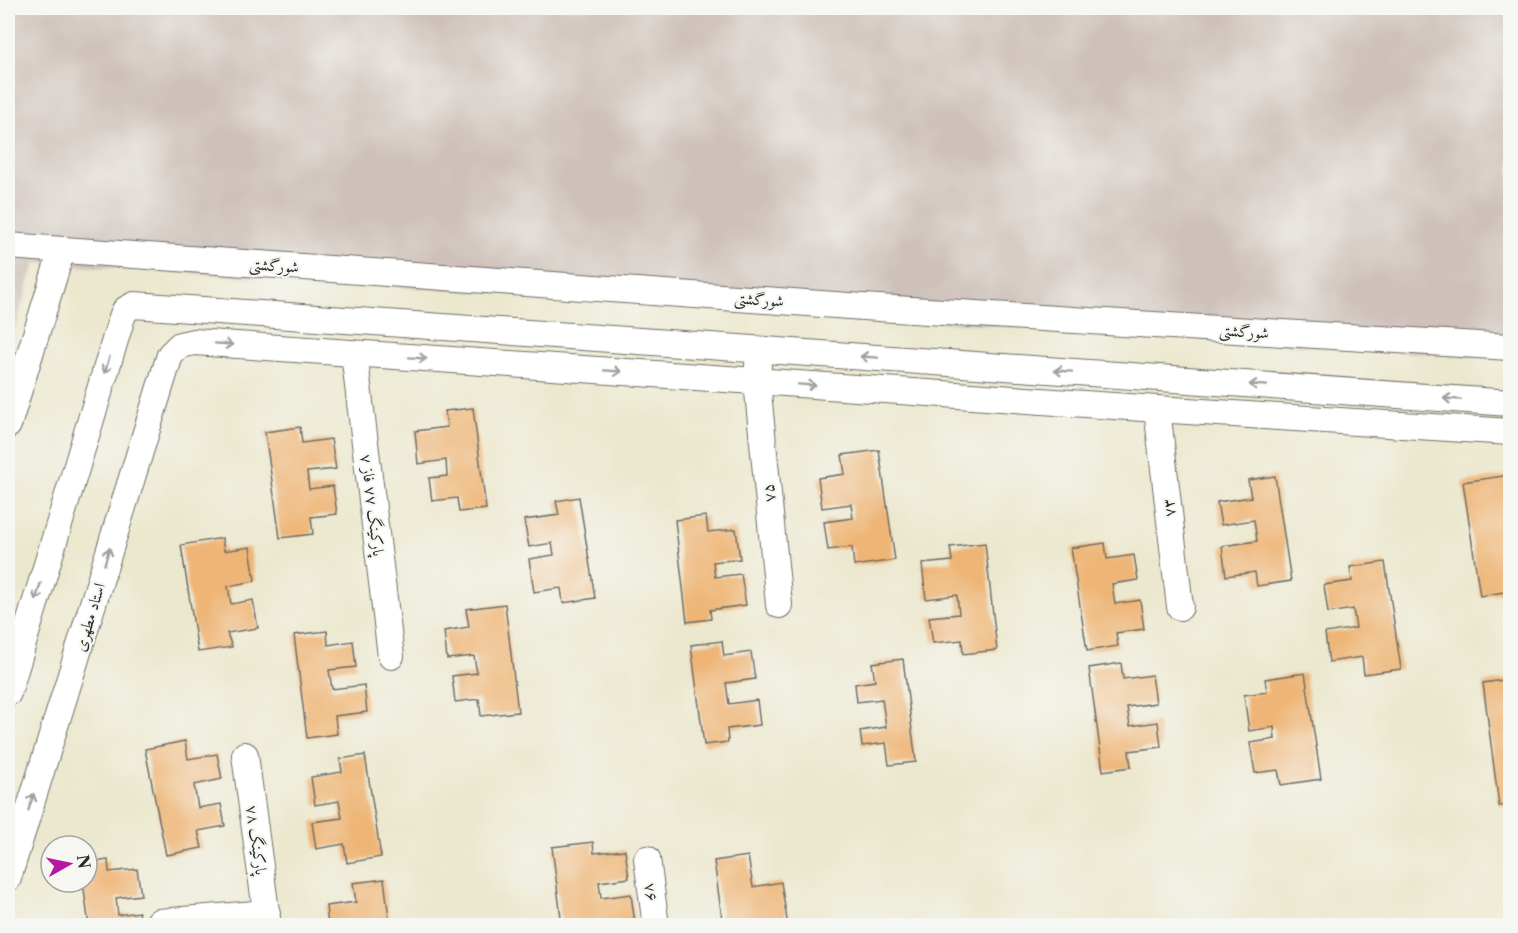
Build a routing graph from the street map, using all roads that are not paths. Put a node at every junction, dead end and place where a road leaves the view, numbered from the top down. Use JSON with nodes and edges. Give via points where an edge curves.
{"nodes":[{"id":1,"x":8,"y":246,"type":"edge"},
{"id":2,"x":62,"y":250,"type":"junction"},
{"id":3,"x":1510,"y":347,"type":"edge"},
{"id":4,"x":759,"y":350,"type":"junction"},
{"id":5,"x":354,"y":353,"type":"junction"},
{"id":6,"x":1171,"y":379,"type":"junction"},
{"id":7,"x":757,"y":382,"type":"junction"},
{"id":8,"x":1510,"y":403,"type":"edge"},
{"id":9,"x":1163,"y":410,"type":"junction"},
{"id":10,"x":8,"y":425,"type":"edge"},
{"id":11,"x":1510,"y":432,"type":"edge"},
{"id":12,"x":779,"y":605,"type":"dead end"},
{"id":13,"x":1180,"y":607,"type":"dead end"},
{"id":14,"x":391,"y":656,"type":"dead end"},
{"id":15,"x":8,"y":693,"type":"edge"},
{"id":16,"x":245,"y":755,"type":"dead end"},
{"id":17,"x":647,"y":859,"type":"dead end"},
{"id":18,"x":8,"y":878,"type":"edge"},
{"id":19,"x":267,"y":919,"type":"edge"},
{"id":20,"x":159,"y":922,"type":"dead end"},
{"id":21,"x":656,"y":926,"type":"edge"}],
"edges":[{"from":1,"to":2,"type":"street","name":"شورگشتی"},
{"from":2,"to":3,"type":"street","name":"شورگشتی","via":[[863,307]]},
{"from":2,"to":10,"type":"street"},
{"from":6,"to":4,"type":"street","one_way":true},
{"from":4,"to":7,"type":"street","name":"۷۵"},
{"from":4,"to":15,"type":"street","one_way":true,"via":[[134,305],[125,310]]},
{"from":5,"to":7,"type":"street","one_way":true},
{"from":5,"to":14,"type":"street","name":"پارکینگ ۷۷ فاز ۷"},
{"from":18,"to":5,"type":"street","name":"استاد مطهری","one_way":true,"via":[[170,355],[180,345],[194,342]]},
{"from":8,"to":6,"type":"street","one_way":true},
{"from":6,"to":9,"type":"street","name":"۷۳"},
{"from":7,"to":9,"type":"street","one_way":true},
{"from":7,"to":12,"type":"street","name":"۷۵"},
{"from":9,"to":11,"type":"street"},
{"from":9,"to":13,"type":"street","name":"۷۳"},
{"from":16,"to":19,"type":"street","name":"پارکینگ ۷۸"},
{"from":17,"to":21,"type":"street","name":"۷۶"},
{"from":19,"to":20,"type":"street"}]}
